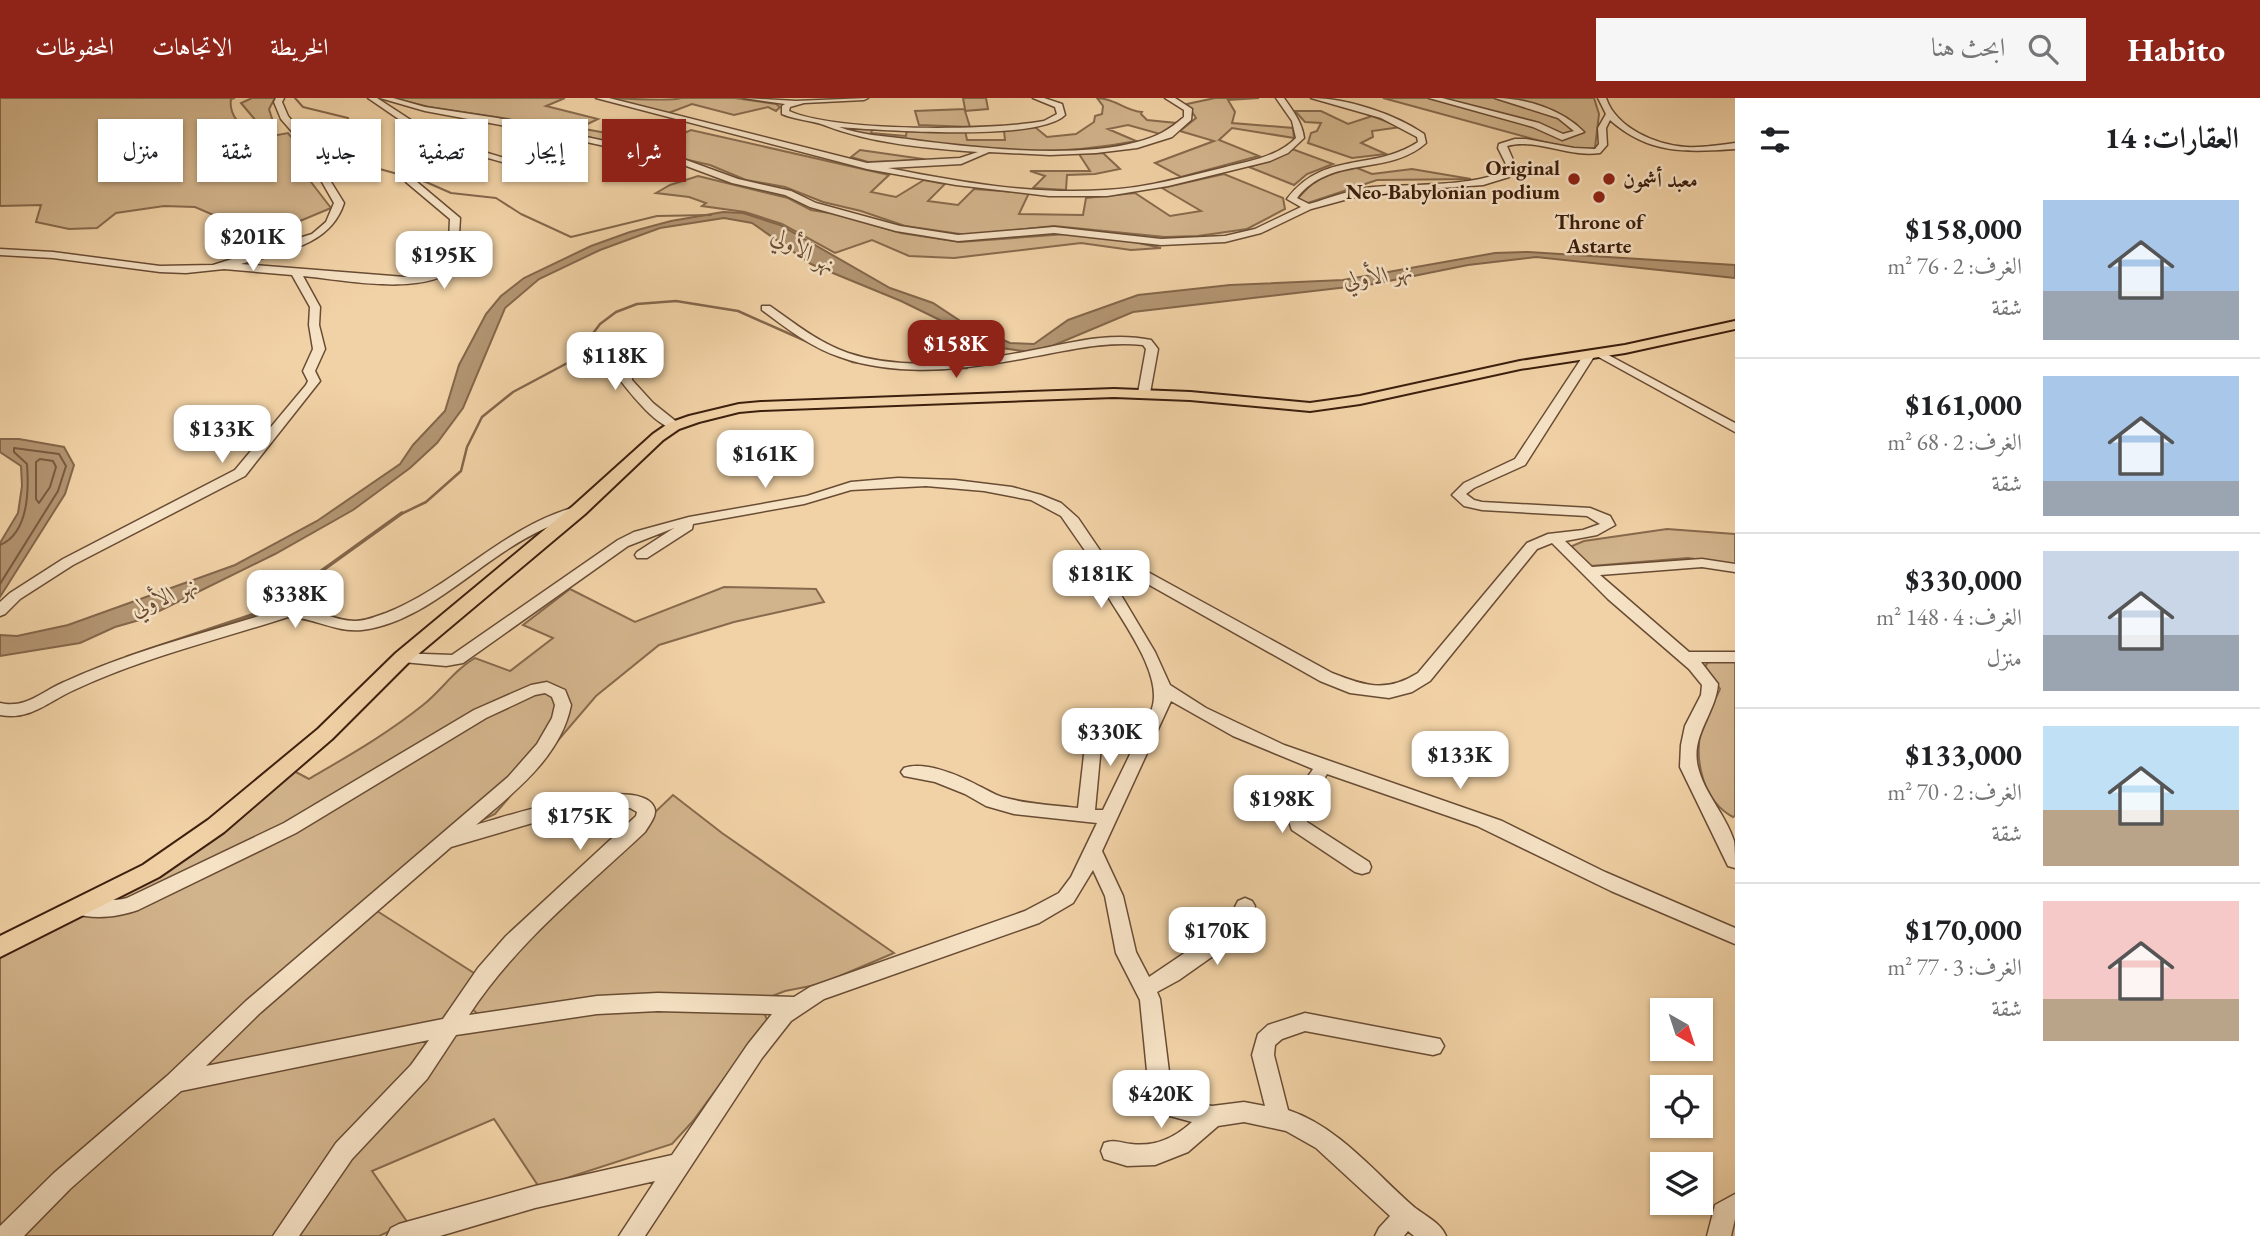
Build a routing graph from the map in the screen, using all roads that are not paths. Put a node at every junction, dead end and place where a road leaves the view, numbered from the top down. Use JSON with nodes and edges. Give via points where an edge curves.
{"nodes":[{"id":1,"x":372,"y":98,"type":"edge"},
{"id":2,"x":384,"y":98,"type":"edge"},
{"id":3,"x":600,"y":98,"type":"edge"},
{"id":4,"x":748,"y":98,"type":"edge"},
{"id":5,"x":864,"y":98,"type":"edge"},
{"id":6,"x":1037,"y":98,"type":"edge"},
{"id":7,"x":1169,"y":98,"type":"edge"},
{"id":8,"x":1280,"y":98,"type":"edge"},
{"id":9,"x":1315,"y":98,"type":"edge"},
{"id":10,"x":1433,"y":98,"type":"edge"},
{"id":11,"x":1499,"y":98,"type":"edge"},
{"id":12,"x":1602,"y":98,"type":"edge"},
{"id":13,"x":839,"y":99,"type":"edge"},
{"id":14,"x":279,"y":100,"type":"edge"},
{"id":15,"x":793,"y":102,"type":"junction"},
{"id":16,"x":1556,"y":104,"type":"dead end"},
{"id":17,"x":1558,"y":114,"type":"junction"},
{"id":18,"x":1608,"y":116,"type":"junction"},
{"id":19,"x":404,"y":119,"type":"edge"},
{"id":20,"x":502,"y":121,"type":"edge"},
{"id":21,"x":1570,"y":121,"type":"junction"},
{"id":22,"x":827,"y":124,"type":"junction"},
{"id":23,"x":1595,"y":129,"type":"junction"},
{"id":24,"x":588,"y":141,"type":"edge"},
{"id":25,"x":1735,"y":146,"type":"edge"},
{"id":26,"x":985,"y":152,"type":"junction"},
{"id":27,"x":867,"y":166,"type":"junction"},
{"id":28,"x":416,"y":182,"type":"edge"},
{"id":29,"x":1308,"y":207,"type":"junction"},
{"id":30,"x":0,"y":253,"type":"edge"},
{"id":31,"x":225,"y":266,"type":"junction"},
{"id":32,"x":296,"y":272,"type":"junction"},
{"id":33,"x":766,"y":309,"type":"dead end"},
{"id":34,"x":1735,"y":325,"type":"edge"},
{"id":35,"x":1594,"y":354,"type":"junction"},
{"id":36,"x":655,"y":366,"type":"dead end"},
{"id":37,"x":1144,"y":393,"type":"junction"},
{"id":38,"x":674,"y":426,"type":"junction"},
{"id":39,"x":1735,"y":428,"type":"edge"},
{"id":40,"x":579,"y":510,"type":"junction"},
{"id":41,"x":695,"y":521,"type":"junction"},
{"id":42,"x":1552,"y":537,"type":"junction"},
{"id":43,"x":642,"y":555,"type":"dead end"},
{"id":44,"x":1735,"y":568,"type":"edge"},
{"id":45,"x":1587,"y":572,"type":"junction"},
{"id":46,"x":1111,"y":577,"type":"junction"},
{"id":47,"x":0,"y":611,"type":"edge"},
{"id":48,"x":403,"y":657,"type":"junction"},
{"id":49,"x":1686,"y":657,"type":"junction"},
{"id":50,"x":1735,"y":657,"type":"edge"},
{"id":51,"x":1164,"y":689,"type":"junction"},
{"id":52,"x":0,"y":709,"type":"edge"},
{"id":53,"x":1085,"y":733,"type":"dead end"},
{"id":54,"x":1323,"y":766,"type":"junction"},
{"id":55,"x":910,"y":772,"type":"dead end"},
{"id":56,"x":1086,"y":814,"type":"junction"},
{"id":57,"x":1110,"y":818,"type":"junction"},
{"id":58,"x":1728,"y":826,"type":"edge"},
{"id":59,"x":445,"y":842,"type":"junction"},
{"id":60,"x":1093,"y":851,"type":"junction"},
{"id":61,"x":1735,"y":861,"type":"edge"},
{"id":62,"x":1362,"y":867,"type":"dead end"},
{"id":63,"x":1245,"y":906,"type":"dead end"},
{"id":64,"x":80,"y":908,"type":"junction"},
{"id":65,"x":1735,"y":936,"type":"edge"},
{"id":66,"x":0,"y":947,"type":"edge"},
{"id":67,"x":1146,"y":988,"type":"junction"},
{"id":68,"x":795,"y":1006,"type":"junction"},
{"id":69,"x":448,"y":1027,"type":"junction"},
{"id":70,"x":1433,"y":1046,"type":"dead end"},
{"id":71,"x":176,"y":1083,"type":"junction"},
{"id":72,"x":1212,"y":1115,"type":"junction"},
{"id":73,"x":1279,"y":1117,"type":"junction"},
{"id":74,"x":1112,"y":1151,"type":"dead end"},
{"id":75,"x":679,"y":1164,"type":"junction"},
{"id":76,"x":1735,"y":1205,"type":"edge"},
{"id":77,"x":1407,"y":1216,"type":"junction"},
{"id":78,"x":7,"y":1236,"type":"edge"},
{"id":79,"x":285,"y":1236,"type":"edge"},
{"id":80,"x":399,"y":1236,"type":"edge"},
{"id":81,"x":631,"y":1236,"type":"edge"},
{"id":82,"x":1387,"y":1236,"type":"edge"},
{"id":83,"x":1434,"y":1236,"type":"edge"},
{"id":84,"x":1719,"y":1236,"type":"edge"}],
"edges":[{"from":1,"to":19,"type":"street"},
{"from":2,"to":20,"type":"street"},
{"from":3,"to":27,"type":"street"},
{"from":4,"to":15,"type":"street"},
{"from":5,"to":13,"type":"street"},
{"from":6,"to":22,"type":"street","via":[[1059,106],[1061,115],[1042,124],[1001,128]]},
{"from":7,"to":26,"type":"street","via":[[1185,106],[1188,118],[1174,131],[1151,140],[1080,152]]},
{"from":8,"to":27,"type":"street","via":[[1300,130],[1294,146],[1248,164],[1138,189],[1092,194],[1038,191]]},
{"from":9,"to":29,"type":"street","via":[[1390,120],[1415,131],[1422,143],[1403,154],[1344,166],[1310,180],[1292,199]]},
{"from":10,"to":21,"type":"street","via":[[1536,125],[1562,137],[1580,132]]},
{"from":11,"to":17,"type":"street"},
{"from":12,"to":18,"type":"street"},
{"from":13,"to":15,"type":"street"},
{"from":14,"to":31,"type":"street","via":[[284,117],[312,150],[338,208],[326,230],[314,238]]},
{"from":15,"to":22,"type":"street","via":[[784,108],[787,115]]},
{"from":16,"to":17,"type":"street"},
{"from":17,"to":21,"type":"street"},
{"from":18,"to":23,"type":"street"},
{"from":18,"to":25,"type":"street","via":[[1635,133],[1674,148]]},
{"from":21,"to":23,"type":"street"},
{"from":22,"to":26,"type":"street","via":[[866,136]]},
{"from":23,"to":29,"type":"street","via":[[1603,145],[1593,152],[1526,141],[1503,144],[1512,172],[1483,182],[1384,188]]},
{"from":24,"to":29,"type":"street","via":[[683,162],[899,229],[958,238],[1054,230],[1161,242],[1225,239],[1267,228]]},
{"from":26,"to":27,"type":"street","via":[[961,161]]},
{"from":28,"to":32,"type":"street","via":[[457,222],[454,260],[446,274],[354,280]]},
{"from":30,"to":31,"type":"street","via":[[38,253],[162,268]]},
{"from":31,"to":32,"type":"street"},
{"from":32,"to":47,"type":"street","via":[[315,307],[319,349],[309,371],[314,383],[246,468],[68,562]]},
{"from":33,"to":37,"type":"street","via":[[829,348],[886,363],[982,362],[1106,339],[1147,342],[1152,349]]},
{"from":34,"to":35,"type":"main road"},
{"from":35,"to":37,"type":"main road","via":[[1310,407]]},
{"from":35,"to":39,"type":"street"},
{"from":35,"to":42,"type":"street","via":[[1520,462],[1459,492],[1475,505],[1583,511],[1601,516],[1608,524],[1602,529]]},
{"from":36,"to":38,"type":"street","via":[[627,375],[626,380]]},
{"from":37,"to":38,"type":"main road","via":[[807,402],[739,408]]},
{"from":38,"to":40,"type":"main road"},
{"from":40,"to":48,"type":"main road"},
{"from":40,"to":52,"type":"street","via":[[549,519],[427,596],[373,622],[355,626],[313,613],[287,612],[98,673],[24,710]]},
{"from":41,"to":43,"type":"street"},
{"from":41,"to":46,"type":"street","via":[[794,503],[854,486],[937,482],[986,487],[1042,500],[1068,514]]},
{"from":41,"to":48,"type":"street","via":[[654,529],[623,542],[457,659]]},
{"from":42,"to":45,"type":"street"},
{"from":42,"to":46,"type":"street","via":[[1528,550],[1424,677],[1389,692],[1356,689],[1321,675],[1141,574]]},
{"from":44,"to":45,"type":"street","via":[[1702,563]]},
{"from":45,"to":49,"type":"street"},
{"from":46,"to":51,"type":"street","via":[[1111,590]]},
{"from":48,"to":64,"type":"main road","via":[[325,734],[216,826],[151,871]]},
{"from":49,"to":50,"type":"street"},
{"from":49,"to":58,"type":"street","via":[[1706,678],[1710,690],[1693,726],[1689,767]]},
{"from":51,"to":54,"type":"street","via":[[1219,722]]},
{"from":51,"to":57,"type":"street","via":[[1158,714]]},
{"from":53,"to":56,"type":"street","via":[[1093,746]]},
{"from":54,"to":62,"type":"street","via":[[1299,806],[1298,825]]},
{"from":54,"to":65,"type":"street","via":[[1487,823],[1639,897]]},
{"from":55,"to":56,"type":"street","via":[[937,776],[1014,807]]},
{"from":56,"to":57,"type":"street"},
{"from":57,"to":60,"type":"street"},
{"from":58,"to":61,"type":"street"},
{"from":59,"to":64,"type":"street","via":[[514,782],[544,748],[563,710],[559,693],[540,687],[512,698],[289,828],[131,905]]},
{"from":59,"to":69,"type":"street","via":[[523,817],[604,800],[631,799],[646,809],[639,827],[513,942]]},
{"from":59,"to":71,"type":"street","via":[[253,1007]]},
{"from":60,"to":67,"type":"street","via":[[1114,896],[1126,953]]},
{"from":60,"to":68,"type":"street","via":[[1072,891],[1046,911],[853,978]]},
{"from":63,"to":67,"type":"street","via":[[1233,931]]},
{"from":64,"to":66,"type":"main road"},
{"from":67,"to":72,"type":"street","via":[[1164,1094],[1178,1109]]},
{"from":68,"to":69,"type":"street","via":[[631,1002]]},
{"from":68,"to":75,"type":"street","via":[[755,1051]]},
{"from":69,"to":71,"type":"street"},
{"from":69,"to":79,"type":"street","via":[[419,1072],[344,1151]]},
{"from":70,"to":73,"type":"street","via":[[1305,1021],[1275,1031],[1265,1041],[1262,1055]]},
{"from":71,"to":78,"type":"street","via":[[62,1181]]},
{"from":72,"to":73,"type":"street","via":[[1244,1112]]},
{"from":72,"to":74,"type":"street","via":[[1199,1133],[1153,1157]]},
{"from":73,"to":77,"type":"street","via":[[1324,1141]]},
{"from":75,"to":80,"type":"street","via":[[522,1200]]},
{"from":75,"to":81,"type":"street"},
{"from":76,"to":84,"type":"street","via":[[1723,1213]]},
{"from":77,"to":82,"type":"street"},
{"from":77,"to":83,"type":"street"}]}
